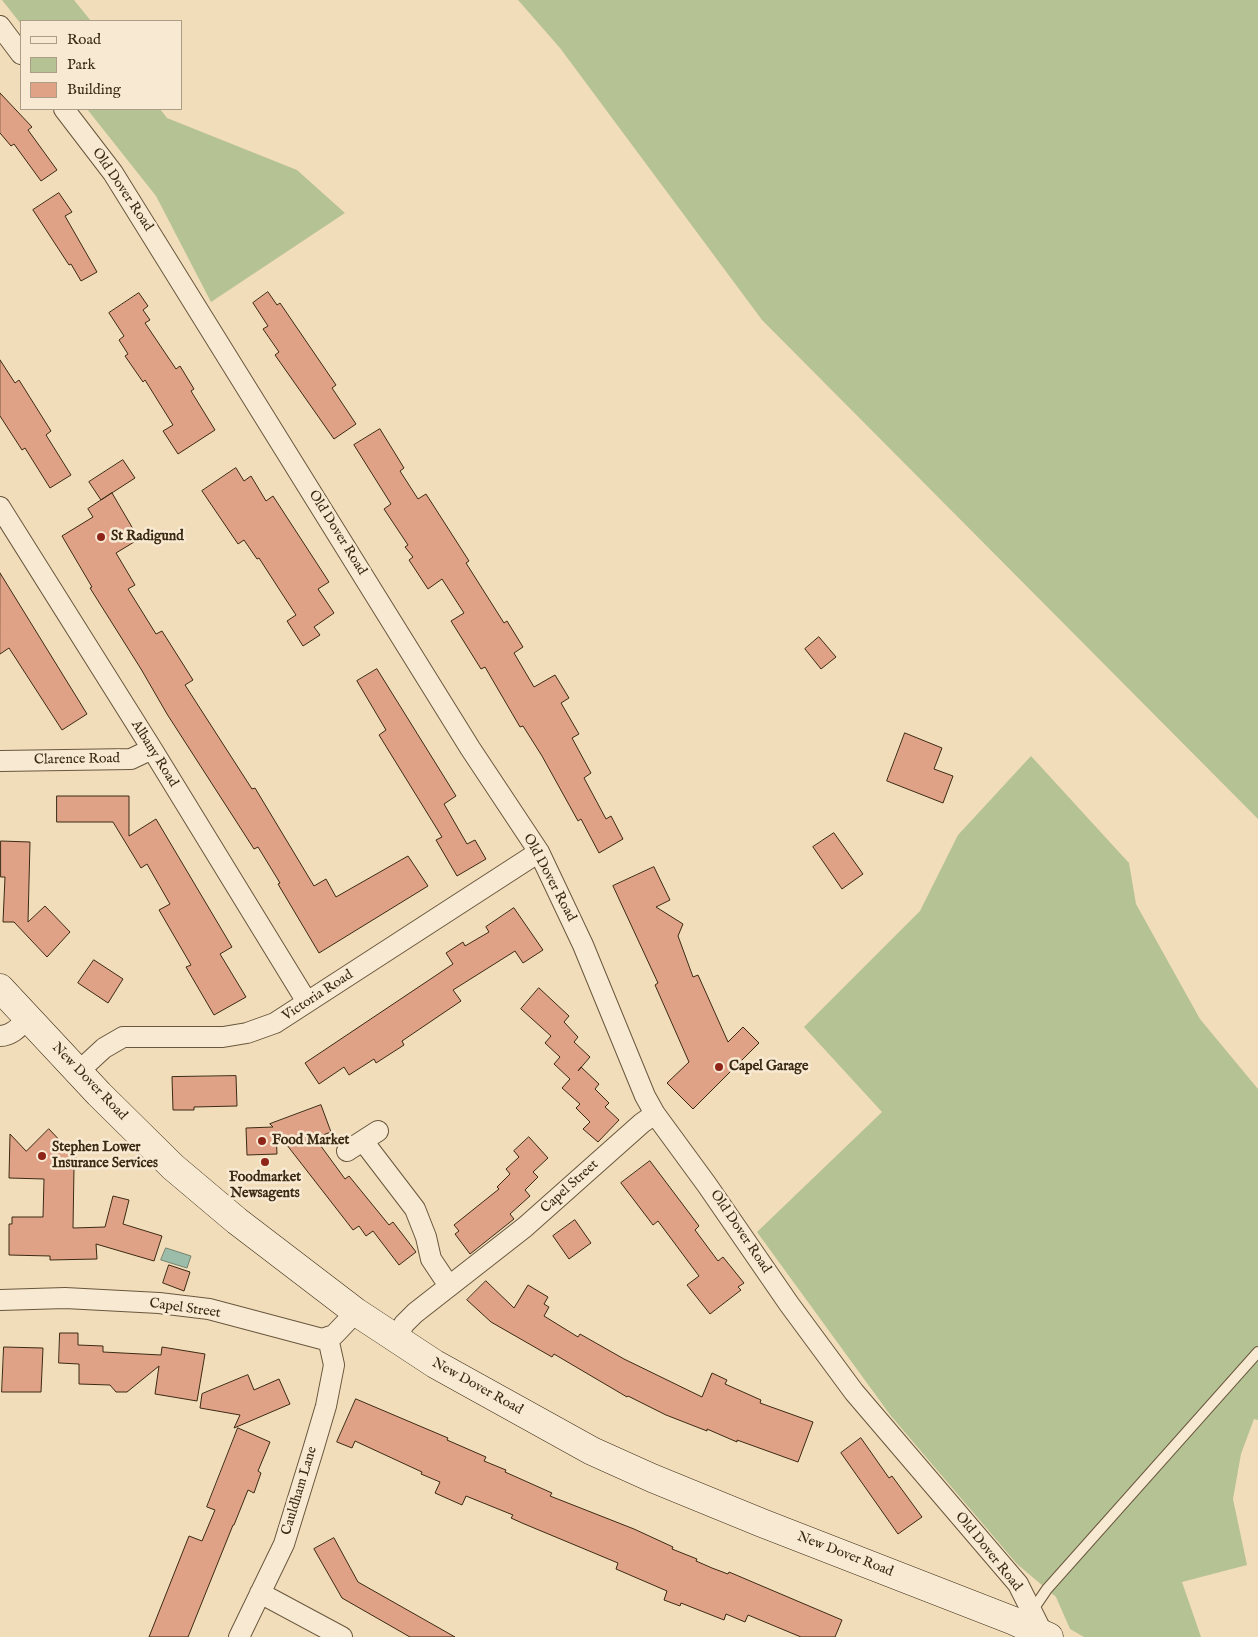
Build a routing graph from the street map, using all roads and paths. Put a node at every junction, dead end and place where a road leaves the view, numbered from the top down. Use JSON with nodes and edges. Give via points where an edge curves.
{"nodes":[{"id":1,"x":0,"y":26,"type":"edge"},
{"id":2,"x":20,"y":53,"type":"edge"},
{"id":3,"x":65,"y":110,"type":"edge"},
{"id":4,"x":0,"y":507,"type":"edge"},
{"id":5,"x":152,"y":749,"type":"junction"},
{"id":6,"x":0,"y":761,"type":"edge"},
{"id":7,"x":538,"y":852,"type":"junction"},
{"id":8,"x":0,"y":988,"type":"edge"},
{"id":9,"x":307,"y":1002,"type":"junction"},
{"id":10,"x":28,"y":1018,"type":"junction"},
{"id":11,"x":0,"y":1036,"type":"edge"},
{"id":12,"x":78,"y":1072,"type":"junction"},
{"id":13,"x":655,"y":1114,"type":"junction"},
{"id":14,"x":363,"y":1141,"type":"dead end"},
{"id":15,"x":449,"y":1286,"type":"junction"},
{"id":16,"x":0,"y":1300,"type":"edge"},
{"id":17,"x":356,"y":1312,"type":"junction"},
{"id":18,"x":328,"y":1338,"type":"junction"},
{"id":19,"x":396,"y":1339,"type":"junction"},
{"id":20,"x":1258,"y":1352,"type":"edge"},
{"id":21,"x":260,"y":1593,"type":"junction"},
{"id":22,"x":1041,"y":1628,"type":"edge"},
{"id":23,"x":239,"y":1637,"type":"edge"},
{"id":24,"x":342,"y":1637,"type":"edge"}],
"edges":[{"from":1,"to":2,"type":"street"},
{"from":3,"to":7,"type":"street","name":"Old Dover Road","via":[[113,173]]},
{"from":4,"to":5,"type":"street","name":"Albany Road"},
{"from":5,"to":6,"type":"street","name":"Clarence Road","via":[[131,759]]},
{"from":5,"to":9,"type":"street","name":"Albany Road"},
{"from":7,"to":9,"type":"street","name":"Victoria Road"},
{"from":7,"to":13,"type":"street","name":"Old Dover Road","via":[[583,945]]},
{"from":8,"to":10,"type":"main road","name":"New Dover Road"},
{"from":9,"to":12,"type":"street","name":"Victoria Road","via":[[275,1023],[235,1036],[123,1036]]},
{"from":10,"to":11,"type":"street","via":[[17,1029]]},
{"from":10,"to":12,"type":"main road","name":"New Dover Road"},
{"from":12,"to":17,"type":"main road","name":"New Dover Road","via":[[173,1167],[238,1222]]},
{"from":13,"to":15,"type":"street","name":"Capel Street","via":[[525,1227]]},
{"from":13,"to":22,"type":"street","name":"Old Dover Road","via":[[848,1384],[1018,1584]]},
{"from":14,"to":15,"type":"street","via":[[415,1210],[423,1226],[430,1258]]},
{"from":15,"to":19,"type":"street","name":"Capel Street","via":[[409,1318]]},
{"from":16,"to":18,"type":"street","name":"Capel Street","via":[[65,1298],[159,1303],[209,1309],[311,1337]]},
{"from":17,"to":18,"type":"street"},
{"from":17,"to":19,"type":"main road","name":"New Dover Road"},
{"from":18,"to":21,"type":"street","name":"Cauldham Lane","via":[[334,1366],[326,1406],[290,1528]]},
{"from":19,"to":22,"type":"main road","name":"New Dover Road","via":[[592,1451],[652,1478]]},
{"from":20,"to":22,"type":"lane","via":[[1047,1589]]},
{"from":21,"to":23,"type":"street","name":"Cauldham Lane"},
{"from":21,"to":24,"type":"street"}]}
